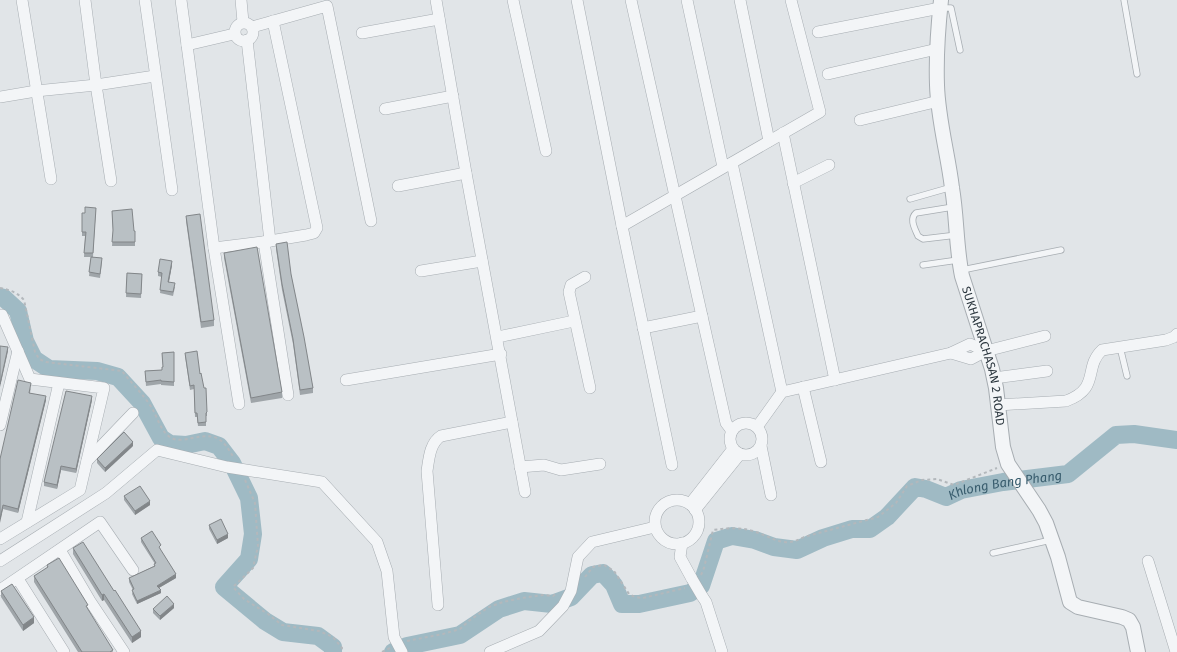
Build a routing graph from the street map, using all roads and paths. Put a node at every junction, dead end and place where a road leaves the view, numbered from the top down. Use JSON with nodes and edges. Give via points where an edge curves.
{"nodes":[{"id":1,"x":22,"y":0,"type":"edge"},
{"id":2,"x":85,"y":0,"type":"edge"},
{"id":3,"x":145,"y":0,"type":"edge"},
{"id":4,"x":181,"y":0,"type":"edge"},
{"id":5,"x":241,"y":0,"type":"edge"},
{"id":6,"x":436,"y":0,"type":"edge"},
{"id":7,"x":513,"y":0,"type":"edge"},
{"id":8,"x":577,"y":0,"type":"edge"},
{"id":9,"x":631,"y":0,"type":"edge"},
{"id":10,"x":687,"y":0,"type":"edge"},
{"id":11,"x":740,"y":0,"type":"edge"},
{"id":12,"x":791,"y":0,"type":"edge"},
{"id":13,"x":1124,"y":0,"type":"edge"},
{"id":14,"x":940,"y":4,"type":"edge"},
{"id":15,"x":440,"y":19,"type":"junction"},
{"id":16,"x":273,"y":21,"type":"junction"},
{"id":17,"x":247,"y":25,"type":"junction"},
{"id":18,"x":818,"y":32,"type":"dead end"},
{"id":19,"x":362,"y":33,"type":"dead end"},
{"id":20,"x":234,"y":34,"type":"junction"},
{"id":21,"x":247,"y":40,"type":"junction"},
{"id":22,"x":187,"y":45,"type":"junction"},
{"id":23,"x":937,"y":49,"type":"junction"},
{"id":24,"x":960,"y":50,"type":"dead end"},
{"id":25,"x":828,"y":74,"type":"dead end"},
{"id":26,"x":1138,"y":74,"type":"dead end"},
{"id":27,"x":155,"y":76,"type":"junction"},
{"id":28,"x":96,"y":85,"type":"junction"},
{"id":29,"x":36,"y":91,"type":"junction"},
{"id":30,"x":453,"y":96,"type":"junction"},
{"id":31,"x":0,"y":97,"type":"edge"},
{"id":32,"x":939,"y":101,"type":"junction"},
{"id":33,"x":385,"y":109,"type":"dead end"},
{"id":34,"x":860,"y":120,"type":"dead end"},
{"id":35,"x":783,"y":133,"type":"junction"},
{"id":36,"x":769,"y":141,"type":"junction"},
{"id":37,"x":546,"y":151,"type":"dead end"},
{"id":38,"x":727,"y":165,"type":"junction"},
{"id":39,"x":829,"y":165,"type":"dead end"},
{"id":40,"x":466,"y":173,"type":"junction"},
{"id":41,"x":51,"y":179,"type":"dead end"},
{"id":42,"x":111,"y":181,"type":"dead end"},
{"id":43,"x":793,"y":183,"type":"junction"},
{"id":44,"x":398,"y":186,"type":"dead end"},
{"id":45,"x":952,"y":187,"type":"junction"},
{"id":46,"x":172,"y":190,"type":"dead end"},
{"id":47,"x":675,"y":195,"type":"junction"},
{"id":48,"x":910,"y":199,"type":"dead end"},
{"id":49,"x":955,"y":206,"type":"junction"},
{"id":50,"x":371,"y":221,"type":"dead end"},
{"id":51,"x":622,"y":226,"type":"junction"},
{"id":52,"x":957,"y":235,"type":"junction"},
{"id":53,"x":267,"y":242,"type":"junction"},
{"id":54,"x":214,"y":248,"type":"junction"},
{"id":55,"x":1062,"y":250,"type":"dead end"},
{"id":56,"x":482,"y":261,"type":"junction"},
{"id":57,"x":923,"y":265,"type":"dead end"},
{"id":58,"x":960,"y":265,"type":"junction"},
{"id":59,"x":421,"y":271,"type":"dead end"},
{"id":60,"x":585,"y":277,"type":"dead end"},
{"id":61,"x":0,"y":315,"type":"edge"},
{"id":62,"x":702,"y":316,"type":"junction"},
{"id":63,"x":574,"y":321,"type":"junction"},
{"id":64,"x":644,"y":328,"type":"junction"},
{"id":65,"x":1177,"y":334,"type":"edge"},
{"id":66,"x":1045,"y":336,"type":"dead end"},
{"id":67,"x":498,"y":338,"type":"junction"},
{"id":68,"x":1120,"y":347,"type":"junction"},
{"id":69,"x":18,"y":350,"type":"junction"},
{"id":70,"x":986,"y":350,"type":"junction"},
{"id":71,"x":500,"y":354,"type":"junction"},
{"id":72,"x":1047,"y":371,"type":"dead end"},
{"id":73,"x":1127,"y":376,"type":"dead end"},
{"id":74,"x":994,"y":378,"type":"junction"},
{"id":75,"x":346,"y":380,"type":"dead end"},
{"id":76,"x":835,"y":380,"type":"junction"},
{"id":77,"x":60,"y":383,"type":"junction"},
{"id":78,"x":803,"y":387,"type":"junction"},
{"id":79,"x":590,"y":388,"type":"dead end"},
{"id":80,"x":782,"y":392,"type":"junction"},
{"id":81,"x":288,"y":395,"type":"dead end"},
{"id":82,"x":239,"y":404,"type":"dead end"},
{"id":83,"x":998,"y":405,"type":"junction"},
{"id":84,"x":133,"y":413,"type":"dead end"},
{"id":85,"x":512,"y":422,"type":"junction"},
{"id":86,"x":0,"y":425,"type":"edge"},
{"id":87,"x":757,"y":427,"type":"junction"},
{"id":88,"x":732,"y":431,"type":"junction"},
{"id":89,"x":761,"y":446,"type":"junction"},
{"id":90,"x":737,"y":451,"type":"junction"},
{"id":91,"x":86,"y":462,"type":"junction"},
{"id":92,"x":822,"y":462,"type":"dead end"},
{"id":93,"x":600,"y":464,"type":"dead end"},
{"id":94,"x":1008,"y":464,"type":"junction"},
{"id":95,"x":672,"y":465,"type":"dead end"},
{"id":96,"x":520,"y":467,"type":"junction"},
{"id":97,"x":525,"y":492,"type":"dead end"},
{"id":98,"x":771,"y":495,"type":"dead end"},
{"id":99,"x":692,"y":507,"type":"junction"},
{"id":100,"x":27,"y":522,"type":"junction"},
{"id":101,"x":655,"y":527,"type":"junction"},
{"id":102,"x":0,"y":539,"type":"edge"},
{"id":103,"x":1052,"y":539,"type":"junction"},
{"id":104,"x":682,"y":543,"type":"junction"},
{"id":105,"x":60,"y":550,"type":"junction"},
{"id":106,"x":993,"y":553,"type":"dead end"},
{"id":107,"x":0,"y":561,"type":"edge"},
{"id":108,"x":1148,"y":561,"type":"dead end"},
{"id":109,"x":133,"y":570,"type":"dead end"},
{"id":110,"x":18,"y":579,"type":"junction"},
{"id":111,"x":694,"y":580,"type":"junction"},
{"id":112,"x":572,"y":589,"type":"junction"},
{"id":113,"x":0,"y":590,"type":"edge"},
{"id":114,"x":438,"y":605,"type":"dead end"},
{"id":115,"x":399,"y":647,"type":"edge"},
{"id":116,"x":505,"y":649,"type":"edge"},
{"id":117,"x":64,"y":652,"type":"edge"},
{"id":118,"x":124,"y":652,"type":"edge"},
{"id":119,"x":382,"y":652,"type":"edge"},
{"id":120,"x":490,"y":652,"type":"edge"},
{"id":121,"x":722,"y":652,"type":"edge"},
{"id":122,"x":1138,"y":652,"type":"edge"},
{"id":123,"x":1176,"y":652,"type":"edge"}],
"edges":[{"from":1,"to":29,"type":"street"},
{"from":2,"to":28,"type":"street"},
{"from":3,"to":27,"type":"street"},
{"from":4,"to":22,"type":"street"},
{"from":5,"to":17,"type":"street"},
{"from":6,"to":15,"type":"street"},
{"from":7,"to":37,"type":"street"},
{"from":8,"to":51,"type":"street"},
{"from":9,"to":47,"type":"street"},
{"from":10,"to":38,"type":"street"},
{"from":11,"to":36,"type":"street"},
{"from":12,"to":35,"type":"street","via":[[820,112]]},
{"from":13,"to":26,"type":"lane"},
{"from":14,"to":18,"type":"street"},
{"from":14,"to":23,"type":"street","name":"SUKHAPRACHASAN 2 ROAD"},
{"from":14,"to":24,"type":"lane","via":[[951,8]]},
{"from":15,"to":19,"type":"street"},
{"from":15,"to":30,"type":"street"},
{"from":16,"to":17,"type":"street"},
{"from":16,"to":50,"type":"street","via":[[327,6]]},
{"from":16,"to":53,"type":"street","via":[[317,228],[306,235]]},
{"from":17,"to":20,"type":"street","via":[[238,24]]},
{"from":17,"to":21,"type":"street","via":[[253,32],[252,37]]},
{"from":20,"to":21,"type":"street","via":[[237,39]]},
{"from":20,"to":22,"type":"street"},
{"from":21,"to":53,"type":"street"},
{"from":22,"to":54,"type":"street"},
{"from":23,"to":25,"type":"street"},
{"from":23,"to":32,"type":"street","name":"SUKHAPRACHASAN 2 ROAD"},
{"from":27,"to":28,"type":"street"},
{"from":27,"to":46,"type":"street"},
{"from":28,"to":29,"type":"street"},
{"from":28,"to":42,"type":"street"},
{"from":29,"to":31,"type":"street"},
{"from":29,"to":41,"type":"street"},
{"from":30,"to":33,"type":"street"},
{"from":30,"to":40,"type":"street"},
{"from":32,"to":34,"type":"street"},
{"from":32,"to":45,"type":"street","name":"SUKHAPRACHASAN 2 ROAD"},
{"from":35,"to":36,"type":"street"},
{"from":35,"to":43,"type":"street"},
{"from":36,"to":38,"type":"street"},
{"from":38,"to":47,"type":"street"},
{"from":38,"to":80,"type":"street"},
{"from":39,"to":43,"type":"street"},
{"from":40,"to":44,"type":"street"},
{"from":40,"to":56,"type":"street"},
{"from":43,"to":76,"type":"street"},
{"from":45,"to":48,"type":"lane"},
{"from":45,"to":49,"type":"street","name":"SUKHAPRACHASAN 2 ROAD"},
{"from":47,"to":51,"type":"street"},
{"from":47,"to":62,"type":"street"},
{"from":49,"to":52,"type":"street","name":"SUKHAPRACHASAN 2 ROAD"},
{"from":49,"to":52,"type":"lane","via":[[916,213],[912,219],[920,238]]},
{"from":51,"to":64,"type":"street"},
{"from":52,"to":58,"type":"street","name":"SUKHAPRACHASAN 2 ROAD"},
{"from":53,"to":54,"type":"street"},
{"from":53,"to":81,"type":"street"},
{"from":54,"to":82,"type":"street"},
{"from":55,"to":58,"type":"lane"},
{"from":56,"to":59,"type":"street"},
{"from":56,"to":67,"type":"street"},
{"from":57,"to":58,"type":"lane"},
{"from":58,"to":70,"type":"street","name":"SUKHAPRACHASAN 2 ROAD"},
{"from":60,"to":63,"type":"street","via":[[569,289]]},
{"from":61,"to":69,"type":"street"},
{"from":62,"to":64,"type":"street"},
{"from":62,"to":88,"type":"street","via":[[726,423]]},
{"from":63,"to":67,"type":"street"},
{"from":63,"to":79,"type":"street"},
{"from":64,"to":95,"type":"street"},
{"from":65,"to":68,"type":"street","via":[[1166,340]]},
{"from":66,"to":70,"type":"street"},
{"from":67,"to":71,"type":"street"},
{"from":68,"to":73,"type":"lane"},
{"from":68,"to":83,"type":"street","via":[[1099,352],[1087,386],[1074,398],[1066,401]]},
{"from":69,"to":77,"type":"street","via":[[30,379]]},
{"from":69,"to":86,"type":"street"},
{"from":70,"to":74,"type":"street","name":"SUKHAPRACHASAN 2 ROAD"},
{"from":70,"to":76,"type":"street","via":[[970,344],[951,353]]},
{"from":71,"to":75,"type":"street"},
{"from":71,"to":85,"type":"street"},
{"from":72,"to":74,"type":"street"},
{"from":74,"to":83,"type":"street","name":"SUKHAPRACHASAN 2 ROAD"},
{"from":76,"to":78,"type":"street"},
{"from":77,"to":91,"type":"street","via":[[104,388]]},
{"from":77,"to":100,"type":"street"},
{"from":78,"to":80,"type":"street"},
{"from":78,"to":92,"type":"street"},
{"from":80,"to":87,"type":"street"},
{"from":83,"to":94,"type":"street","name":"SUKHAPRACHASAN 2 ROAD","via":[[1003,447]]},
{"from":84,"to":91,"type":"street"},
{"from":85,"to":96,"type":"street"},
{"from":85,"to":114,"type":"street","via":[[442,436],[433,443],[427,470]]},
{"from":87,"to":88,"type":"street","via":[[746,423]]},
{"from":87,"to":89,"type":"street","via":[[762,436]]},
{"from":88,"to":90,"type":"street","via":[[730,440]]},
{"from":89,"to":90,"type":"street","via":[[750,455]]},
{"from":89,"to":98,"type":"street"},
{"from":90,"to":99,"type":"street"},
{"from":91,"to":100,"type":"street","via":[[80,490]]},
{"from":93,"to":96,"type":"street","via":[[561,470],[544,465]]},
{"from":94,"to":103,"type":"street","name":"SUKHAPRACHASAN 2 ROAD","via":[[1039,510]]},
{"from":94,"to":111,"type":"path","via":[[954,485],[936,479],[922,480],[907,486],[896,503],[878,517],[804,537],[795,542],[783,542],[753,531],[732,527],[713,530],[704,568]]},
{"from":96,"to":97,"type":"street"},
{"from":99,"to":101,"type":"street","via":[[679,500],[662,505],[656,515]]},
{"from":99,"to":104,"type":"street","via":[[698,517],[697,530],[688,541]]},
{"from":100,"to":102,"type":"street"},
{"from":101,"to":104,"type":"street","via":[[659,536],[667,542]]},
{"from":101,"to":112,"type":"street","via":[[592,542],[578,557]]},
{"from":103,"to":106,"type":"lane"},
{"from":103,"to":122,"type":"street","name":"SUKHAPRACHASAN 2 ROAD","via":[[1070,602],[1078,607],[1129,620]]},
{"from":104,"to":111,"type":"street","via":[[680,557]]},
{"from":105,"to":109,"type":"street","via":[[100,522]]},
{"from":105,"to":110,"type":"street"},
{"from":105,"to":118,"type":"street"},
{"from":107,"to":115,"type":"street","via":[[106,494],[157,450],[232,468],[322,482],[376,542],[387,571],[394,637]]},
{"from":108,"to":123,"type":"street"},
{"from":110,"to":113,"type":"street"},
{"from":110,"to":117,"type":"street"},
{"from":111,"to":112,"type":"path","via":[[685,588],[635,598],[629,594],[614,571],[604,565],[593,567]]},
{"from":111,"to":121,"type":"street","bridge":true,"via":[[706,602]]},
{"from":112,"to":115,"type":"path","via":[[553,596],[522,598],[489,607],[460,629],[414,639]]},
{"from":112,"to":116,"type":"street","via":[[563,606],[539,631]]},
{"from":115,"to":119,"type":"path"},
{"from":116,"to":120,"type":"street"}]}
